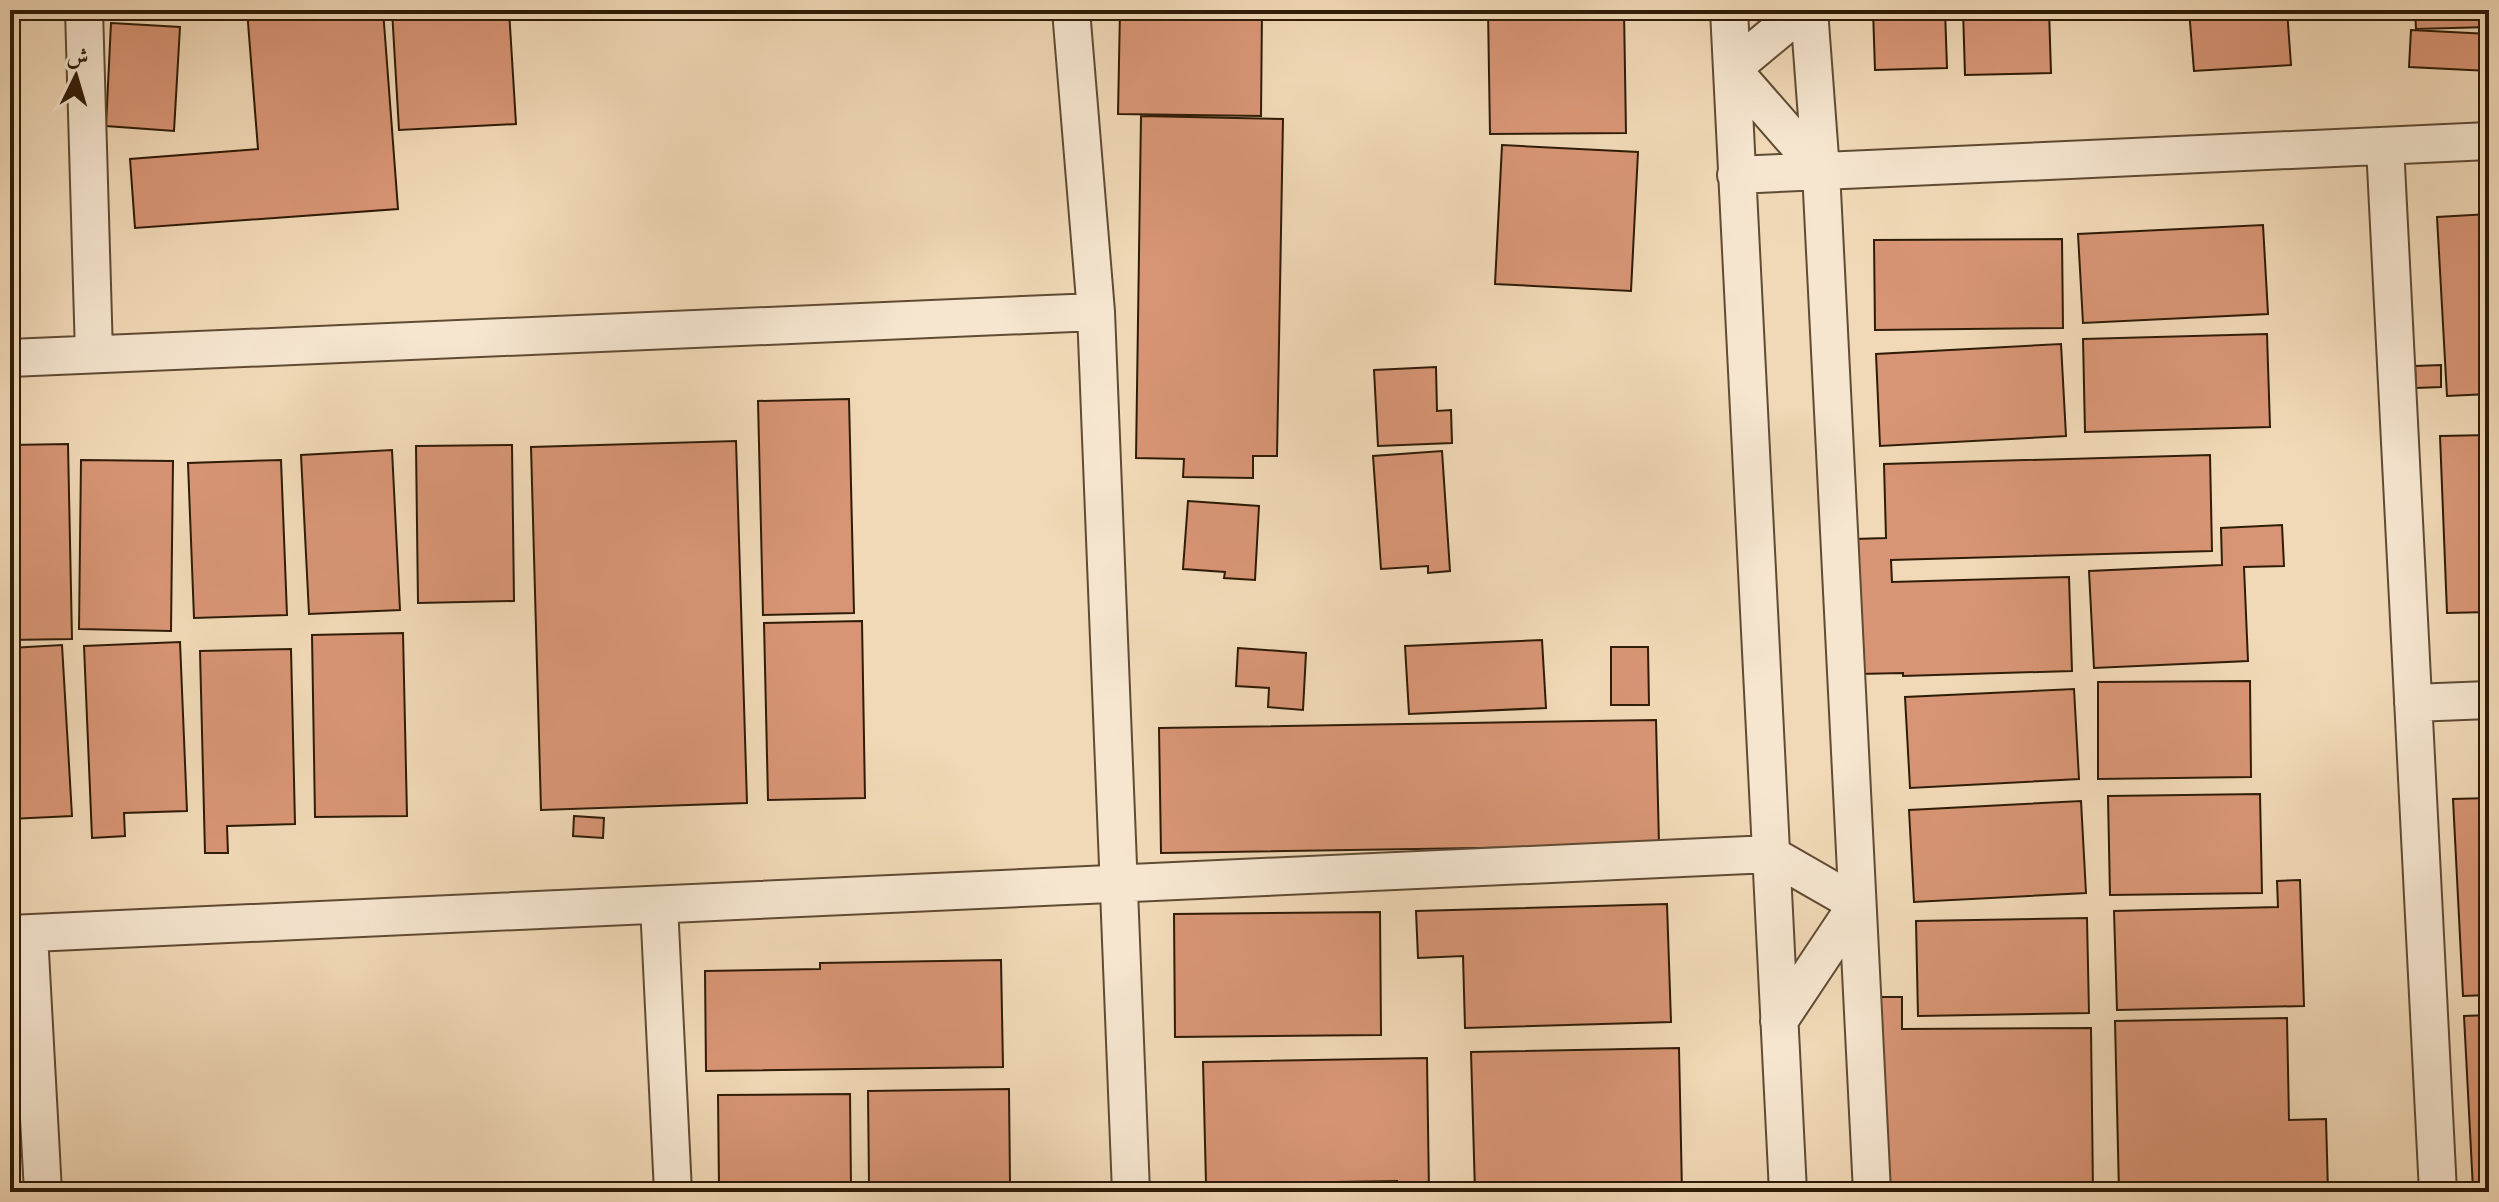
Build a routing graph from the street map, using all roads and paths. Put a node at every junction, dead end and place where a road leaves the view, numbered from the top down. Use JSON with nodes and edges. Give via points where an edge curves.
{"nodes":[{"id":1,"x":84,"y":10,"type":"edge"},
{"id":2,"x":1071,"y":10,"type":"edge"},
{"id":3,"x":1729,"y":10,"type":"edge"},
{"id":4,"x":1803,"y":10,"type":"edge"},
{"id":5,"x":1809,"y":10,"type":"edge"},
{"id":6,"x":1732,"y":69,"type":"junction"},
{"id":7,"x":2489,"y":141,"type":"edge"},
{"id":8,"x":2385,"y":146,"type":"junction"},
{"id":9,"x":1821,"y":171,"type":"junction"},
{"id":10,"x":1736,"y":175,"type":"junction"},
{"id":11,"x":1096,"y":312,"type":"junction"},
{"id":12,"x":94,"y":354,"type":"junction"},
{"id":13,"x":10,"y":358,"type":"edge"},
{"id":14,"x":2489,"y":700,"type":"edge"},
{"id":15,"x":2413,"y":703,"type":"junction"},
{"id":16,"x":1770,"y":854,"type":"junction"},
{"id":17,"x":1119,"y":884,"type":"junction"},
{"id":18,"x":1857,"y":904,"type":"junction"},
{"id":19,"x":659,"y":905,"type":"junction"},
{"id":20,"x":20,"y":934,"type":"edge"},
{"id":21,"x":1779,"y":1021,"type":"junction"},
{"id":22,"x":43,"y":1192,"type":"edge"},
{"id":23,"x":673,"y":1192,"type":"edge"},
{"id":24,"x":1131,"y":1192,"type":"edge"},
{"id":25,"x":1788,"y":1192,"type":"edge"},
{"id":26,"x":1872,"y":1192,"type":"edge"},
{"id":27,"x":2438,"y":1192,"type":"edge"}],
"edges":[{"from":1,"to":12,"type":"street"},
{"from":2,"to":11,"type":"street"},
{"from":3,"to":6,"type":"street"},
{"from":4,"to":6,"type":"street"},
{"from":5,"to":9,"type":"street"},
{"from":6,"to":9,"type":"street"},
{"from":6,"to":10,"type":"street"},
{"from":7,"to":8,"type":"street"},
{"from":8,"to":9,"type":"street"},
{"from":8,"to":15,"type":"street"},
{"from":9,"to":10,"type":"street"},
{"from":9,"to":18,"type":"street"},
{"from":10,"to":16,"type":"street"},
{"from":11,"to":12,"type":"street"},
{"from":11,"to":17,"type":"street"},
{"from":12,"to":13,"type":"street"},
{"from":14,"to":15,"type":"street"},
{"from":15,"to":27,"type":"street"},
{"from":16,"to":17,"type":"street"},
{"from":16,"to":18,"type":"street"},
{"from":16,"to":21,"type":"street"},
{"from":17,"to":19,"type":"street"},
{"from":17,"to":24,"type":"street"},
{"from":18,"to":21,"type":"street"},
{"from":18,"to":26,"type":"street"},
{"from":19,"to":20,"type":"street"},
{"from":19,"to":23,"type":"street"},
{"from":20,"to":22,"type":"street"},
{"from":21,"to":25,"type":"street"}]}
